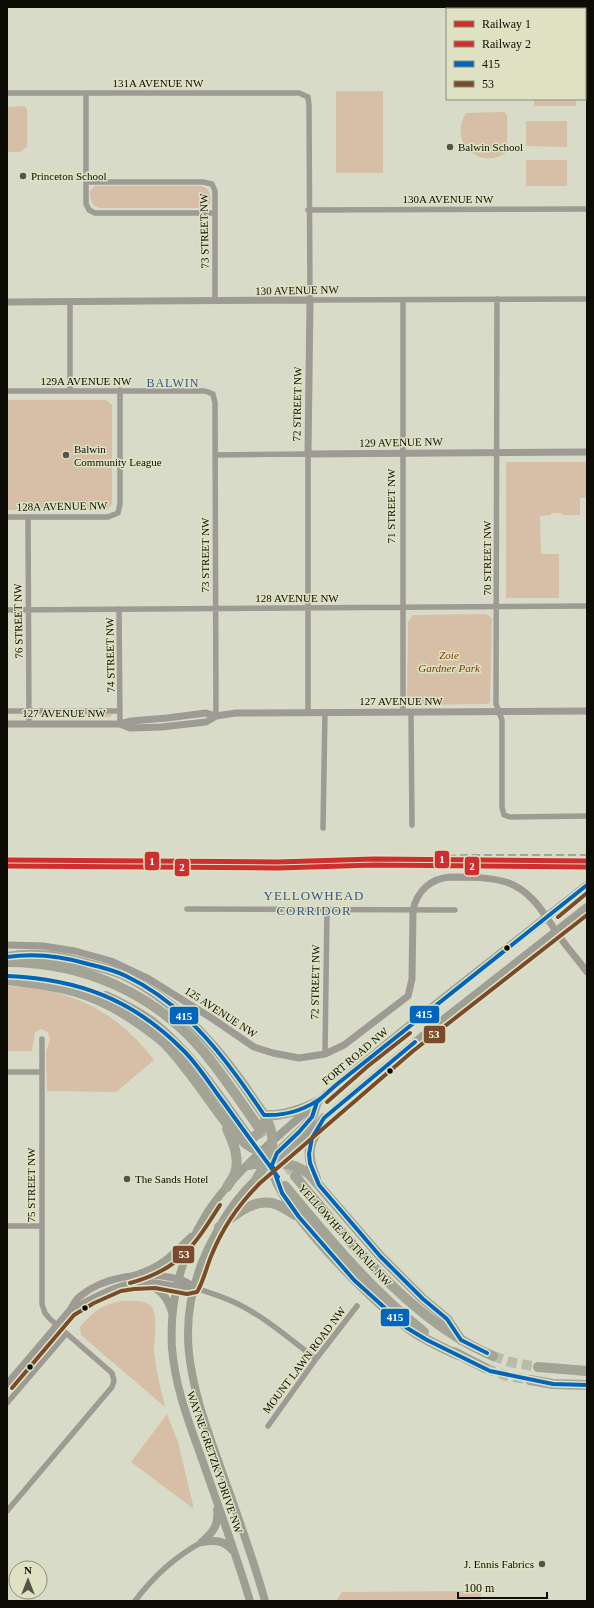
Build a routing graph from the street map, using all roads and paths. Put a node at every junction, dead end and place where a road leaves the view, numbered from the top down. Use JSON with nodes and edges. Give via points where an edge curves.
{"nodes":[{"id":1,"x":7,"y":93,"type":"edge"},
{"id":2,"x":86,"y":93,"type":"junction"},
{"id":3,"x":308,"y":97,"type":"joint"},
{"id":4,"x":86,"y":182,"type":"junction"},
{"id":5,"x":587,"y":209,"type":"edge"},
{"id":6,"x":308,"y":210,"type":"junction"},
{"id":7,"x":215,"y":213,"type":"junction"},
{"id":8,"x":497,"y":299,"type":"junction"},
{"id":9,"x":587,"y":299,"type":"edge"},
{"id":10,"x":310,"y":300,"type":"junction"},
{"id":11,"x":403,"y":300,"type":"junction"},
{"id":12,"x":7,"y":302,"type":"edge"},
{"id":13,"x":70,"y":302,"type":"junction"},
{"id":14,"x":215,"y":302,"type":"junction"},
{"id":15,"x":70,"y":390,"type":"junction"},
{"id":16,"x":120,"y":390,"type":"junction"},
{"id":17,"x":7,"y":391,"type":"edge"},
{"id":18,"x":213,"y":394,"type":"joint"},
{"id":19,"x":497,"y":452,"type":"junction"},
{"id":20,"x":587,"y":452,"type":"edge"},
{"id":21,"x":402,"y":453,"type":"junction"},
{"id":22,"x":308,"y":454,"type":"junction"},
{"id":23,"x":215,"y":455,"type":"junction"},
{"id":24,"x":7,"y":517,"type":"edge"},
{"id":25,"x":28,"y":517,"type":"junction"},
{"id":26,"x":587,"y":606,"type":"edge"},
{"id":27,"x":497,"y":607,"type":"junction"},
{"id":28,"x":308,"y":608,"type":"junction"},
{"id":29,"x":403,"y":608,"type":"junction"},
{"id":30,"x":119,"y":609,"type":"junction"},
{"id":31,"x":215,"y":609,"type":"junction"},
{"id":32,"x":7,"y":610,"type":"edge"},
{"id":33,"x":28,"y":610,"type":"junction"},
{"id":34,"x":29,"y":711,"type":"junction"},
{"id":35,"x":120,"y":711,"type":"junction"},
{"id":36,"x":587,"y":711,"type":"edge"},
{"id":37,"x":7,"y":712,"type":"edge"},
{"id":38,"x":308,"y":712,"type":"junction"},
{"id":39,"x":325,"y":712,"type":"junction"},
{"id":40,"x":403,"y":712,"type":"junction"},
{"id":41,"x":411,"y":712,"type":"junction"},
{"id":42,"x":499,"y":712,"type":"junction"},
{"id":43,"x":216,"y":716,"type":"junction"},
{"id":44,"x":7,"y":724,"type":"edge"},
{"id":45,"x":29,"y":724,"type":"junction"},
{"id":46,"x":120,"y":724,"type":"junction"},
{"id":47,"x":587,"y":816,"type":"edge"},
{"id":48,"x":412,"y":825,"type":"dead end"},
{"id":49,"x":324,"y":828,"type":"dead end"},
{"id":50,"x":587,"y":885,"type":"edge"},
{"id":51,"x":587,"y":907,"type":"edge"},
{"id":52,"x":187,"y":909,"type":"dead end"},
{"id":53,"x":327,"y":910,"type":"junction"},
{"id":54,"x":413,"y":910,"type":"junction"},
{"id":55,"x":455,"y":910,"type":"dead end"},
{"id":56,"x":547,"y":917,"type":"junction"},
{"id":57,"x":556,"y":931,"type":"junction"},
{"id":58,"x":7,"y":945,"type":"edge"},
{"id":59,"x":7,"y":957,"type":"edge"},
{"id":60,"x":7,"y":962,"type":"edge"},
{"id":61,"x":587,"y":972,"type":"edge"},
{"id":62,"x":7,"y":976,"type":"edge"},
{"id":63,"x":7,"y":980,"type":"edge"},
{"id":64,"x":42,"y":1039,"type":"dead end"},
{"id":65,"x":325,"y":1054,"type":"junction"},
{"id":66,"x":7,"y":1072,"type":"edge"},
{"id":67,"x":41,"y":1072,"type":"junction"},
{"id":68,"x":317,"y":1102,"type":"junction"},
{"id":69,"x":264,"y":1115,"type":"junction"},
{"id":70,"x":222,"y":1118,"type":"junction"},
{"id":71,"x":324,"y":1118,"type":"junction"},
{"id":72,"x":259,"y":1128,"type":"tunnel mouth"},
{"id":73,"x":232,"y":1132,"type":"junction"},
{"id":74,"x":247,"y":1135,"type":"dead end"},
{"id":75,"x":293,"y":1147,"type":"joint"},
{"id":76,"x":271,"y":1156,"type":"junction"},
{"id":77,"x":249,"y":1165,"type":"joint"},
{"id":78,"x":304,"y":1171,"type":"junction"},
{"id":79,"x":295,"y":1176,"type":"tunnel mouth"},
{"id":80,"x":257,"y":1178,"type":"joint"},
{"id":81,"x":319,"y":1185,"type":"junction"},
{"id":82,"x":227,"y":1187,"type":"junction"},
{"id":83,"x":283,"y":1189,"type":"junction"},
{"id":84,"x":299,"y":1217,"type":"junction"},
{"id":85,"x":7,"y":1226,"type":"edge"},
{"id":86,"x":41,"y":1226,"type":"junction"},
{"id":87,"x":219,"y":1227,"type":"junction"},
{"id":88,"x":197,"y":1231,"type":"junction"},
{"id":89,"x":134,"y":1276,"type":"junction"},
{"id":90,"x":144,"y":1282,"type":"junction"},
{"id":91,"x":178,"y":1283,"type":"junction"},
{"id":92,"x":193,"y":1287,"type":"junction"},
{"id":93,"x":357,"y":1306,"type":"dead end"},
{"id":94,"x":70,"y":1310,"type":"junction"},
{"id":95,"x":173,"y":1315,"type":"junction"},
{"id":96,"x":57,"y":1326,"type":"junction"},
{"id":97,"x":66,"y":1334,"type":"junction"},
{"id":98,"x":461,"y":1340,"type":"junction"},
{"id":99,"x":458,"y":1355,"type":"junction"},
{"id":100,"x":493,"y":1356,"type":"tunnel mouth"},
{"id":101,"x":316,"y":1359,"type":"junction"},
{"id":102,"x":538,"y":1367,"type":"tunnel mouth"},
{"id":103,"x":484,"y":1368,"type":"tunnel mouth"},
{"id":104,"x":587,"y":1371,"type":"edge"},
{"id":105,"x":530,"y":1380,"type":"tunnel mouth"},
{"id":106,"x":7,"y":1384,"type":"edge"},
{"id":107,"x":587,"y":1385,"type":"edge"},
{"id":108,"x":7,"y":1403,"type":"edge"},
{"id":109,"x":268,"y":1426,"type":"dead end"},
{"id":110,"x":216,"y":1500,"type":"junction"},
{"id":111,"x":7,"y":1511,"type":"edge"},
{"id":112,"x":202,"y":1542,"type":"junction"},
{"id":113,"x":235,"y":1554,"type":"junction"},
{"id":114,"x":135,"y":1601,"type":"edge"},
{"id":115,"x":250,"y":1601,"type":"edge"},
{"id":116,"x":265,"y":1601,"type":"edge"}],
"edges":[{"from":1,"to":2,"type":"street","name":"131A AVENUE NW"},
{"from":2,"to":3,"type":"street","name":"131A AVENUE NW","via":[[299,93]]},
{"from":2,"to":4,"type":"street"},
{"from":3,"to":6,"type":"street","name":"72 STREET NW"},
{"from":4,"to":7,"type":"street","via":[[86,204],[96,213]]},
{"from":4,"to":7,"type":"street","name":"73 STREET NW","via":[[204,182],[212,184],[215,191]]},
{"from":5,"to":6,"type":"street","name":"130A AVENUE NW"},
{"from":6,"to":10,"type":"street","name":"72 STREET NW"},
{"from":7,"to":14,"type":"street","name":"73 STREET NW"},
{"from":8,"to":9,"type":"street","name":"130 AVENUE NW"},
{"from":8,"to":11,"type":"street","name":"130 AVENUE NW"},
{"from":8,"to":19,"type":"street","name":"70 STREET NW"},
{"from":10,"to":11,"type":"street","name":"130 AVENUE NW"},
{"from":10,"to":14,"type":"street","name":"130 AVENUE NW"},
{"from":10,"to":22,"type":"street","name":"72 STREET NW"},
{"from":11,"to":21,"type":"street","name":"71 STREET NW"},
{"from":12,"to":13,"type":"street","name":"130 AVENUE NW"},
{"from":13,"to":14,"type":"street","name":"130 AVENUE NW"},
{"from":13,"to":15,"type":"street"},
{"from":15,"to":16,"type":"street","name":"129A AVENUE NW"},
{"from":15,"to":17,"type":"street","name":"129A AVENUE NW"},
{"from":16,"to":18,"type":"street","name":"129A AVENUE NW","via":[[205,391]]},
{"from":16,"to":25,"type":"street","name":"128A AVENUE NW","via":[[118,514],[108,517]]},
{"from":18,"to":23,"type":"street","name":"73 STREET NW"},
{"from":19,"to":20,"type":"street","name":"129 AVENUE NW"},
{"from":19,"to":21,"type":"street","name":"129 AVENUE NW"},
{"from":19,"to":27,"type":"street","name":"70 STREET NW"},
{"from":21,"to":22,"type":"street","name":"129 AVENUE NW"},
{"from":21,"to":29,"type":"street","name":"71 STREET NW"},
{"from":22,"to":23,"type":"street","name":"129 AVENUE NW"},
{"from":22,"to":28,"type":"street","name":"72 STREET NW"},
{"from":23,"to":31,"type":"street","name":"73 STREET NW"},
{"from":24,"to":25,"type":"street","name":"128A AVENUE NW"},
{"from":25,"to":33,"type":"street","name":"76 STREET NW"},
{"from":26,"to":27,"type":"street","name":"128 AVENUE NW"},
{"from":27,"to":29,"type":"street","name":"128 AVENUE NW"},
{"from":27,"to":42,"type":"street","name":"70 STREET NW","via":[[496,704]]},
{"from":28,"to":29,"type":"street","name":"128 AVENUE NW"},
{"from":28,"to":31,"type":"street","name":"128 AVENUE NW"},
{"from":28,"to":38,"type":"street","name":"72 STREET NW"},
{"from":29,"to":40,"type":"street","name":"71 STREET NW"},
{"from":30,"to":31,"type":"street","name":"128 AVENUE NW"},
{"from":30,"to":33,"type":"street","name":"128 AVENUE NW"},
{"from":30,"to":35,"type":"street","name":"74 STREET NW"},
{"from":31,"to":43,"type":"street","name":"73 STREET NW"},
{"from":32,"to":33,"type":"street","name":"128 AVENUE NW"},
{"from":33,"to":34,"type":"street","name":"76 STREET NW"},
{"from":34,"to":35,"type":"street","name":"127 AVENUE NW"},
{"from":34,"to":37,"type":"street","name":"127 AVENUE NW"},
{"from":34,"to":45,"type":"street","name":"76 STREET NW"},
{"from":35,"to":46,"type":"street","name":"74 STREET NW"},
{"from":36,"to":42,"type":"street","name":"127 AVENUE NW"},
{"from":38,"to":39,"type":"street","name":"127 AVENUE NW"},
{"from":38,"to":43,"type":"street","name":"127 AVENUE NW","via":[[236,713]]},
{"from":39,"to":40,"type":"street","name":"127 AVENUE NW"},
{"from":39,"to":49,"type":"street"},
{"from":40,"to":41,"type":"street","name":"127 AVENUE NW"},
{"from":41,"to":42,"type":"street","name":"127 AVENUE NW"},
{"from":41,"to":48,"type":"street"},
{"from":42,"to":47,"type":"street","name":"70 STREET NW","via":[[502,720],[504,815]]},
{"from":43,"to":46,"type":"street","name":"127 AVENUE NW","via":[[206,722],[161,727],[130,728]]},
{"from":44,"to":45,"type":"street","name":"127 AVENUE NW"},
{"from":45,"to":46,"type":"street","name":"127 AVENUE NW"},
{"from":50,"to":56,"type":"main road","name":"FORT ROAD NW"},
{"from":51,"to":57,"type":"main road"},
{"from":52,"to":53,"type":"street"},
{"from":53,"to":54,"type":"street"},
{"from":53,"to":65,"type":"street","name":"72 STREET NW"},
{"from":54,"to":55,"type":"street"},
{"from":54,"to":56,"type":"street","via":[[415,900],[422,890],[438,880],[450,877],[484,878],[506,882],[519,888]]},
{"from":54,"to":65,"type":"street","name":"125 AVENUE NW","via":[[410,991],[403,1001],[369,1027],[344,1045]]},
{"from":56,"to":57,"type":"street"},
{"from":56,"to":68,"type":"main road","name":"FORT ROAD NW","via":[[377,1051]]},
{"from":57,"to":61,"type":"street"},
{"from":57,"to":71,"type":"main road","via":[[430,1029]]},
{"from":58,"to":65,"type":"street","name":"125 AVENUE NW","via":[[43,946],[104,959],[149,979],[254,1047],[299,1058]]},
{"from":59,"to":69,"type":"highway","via":[[22,954],[68,958],[127,976],[155,992],[199,1029],[219,1051]]},
{"from":60,"to":72,"type":"highway","via":[[52,965],[78,970],[107,980],[145,1000],[177,1023],[203,1051]]},
{"from":62,"to":74,"type":"highway","via":[[45,978],[71,983],[104,995],[150,1021],[197,1066]]},
{"from":63,"to":70,"type":"highway","via":[[78,992],[129,1017],[168,1047]]},
{"from":64,"to":67,"type":"street","name":"75 STREET NW"},
{"from":66,"to":67,"type":"street"},
{"from":67,"to":86,"type":"street","name":"75 STREET NW"},
{"from":68,"to":69,"type":"highway","via":[[277,1115]]},
{"from":68,"to":76,"type":"highway","via":[[312,1117]]},
{"from":69,"to":73,"type":"highway","via":[[262,1130],[257,1136],[245,1139]]},
{"from":69,"to":76,"type":"highway","via":[[270,1129]]},
{"from":70,"to":73,"type":"highway"},
{"from":70,"to":82,"type":"highway","via":[[235,1147],[237,1160],[235,1173]]},
{"from":71,"to":75,"type":"main road"},
{"from":71,"to":81,"type":"highway","via":[[312,1138],[309,1154]]},
{"from":73,"to":76,"type":"highway","via":[[249,1147]]},
{"from":75,"to":76,"type":"highway"},
{"from":76,"to":77,"type":"highway"},
{"from":76,"to":78,"type":"highway"},
{"from":76,"to":80,"type":"highway"},
{"from":76,"to":83,"type":"highway"},
{"from":77,"to":82,"type":"main road"},
{"from":78,"to":81,"type":"highway"},
{"from":78,"to":83,"type":"highway","via":[[289,1175],[282,1186]]},
{"from":79,"to":98,"type":"highway","name":"YELLOWHEAD TRAIL NW","via":[[334,1223],[386,1278],[432,1320]]},
{"from":80,"to":87,"type":"main road","via":[[233,1204]]},
{"from":81,"to":98,"type":"highway","via":[[380,1256],[423,1300],[447,1319]]},
{"from":82,"to":88,"type":"main road","via":[[210,1208]]},
{"from":83,"to":84,"type":"highway"},
{"from":83,"to":99,"type":"highway","name":"YELLOWHEAD TRAIL NW","via":[[376,1289],[433,1339]]},
{"from":84,"to":87,"type":"highway","via":[[280,1206],[261,1203],[241,1211]]},
{"from":84,"to":99,"type":"highway","via":[[354,1280],[407,1328]]},
{"from":85,"to":86,"type":"street"},
{"from":86,"to":96,"type":"street","name":"75 STREET NW","via":[[42,1304],[45,1313]]},
{"from":87,"to":92,"type":"main road","via":[[203,1258]]},
{"from":88,"to":89,"type":"main road","via":[[168,1260]]},
{"from":88,"to":91,"type":"main road","via":[[187,1251]]},
{"from":89,"to":91,"type":"street","via":[[161,1276]]},
{"from":89,"to":94,"type":"street","via":[[113,1280],[88,1291],[78,1298]]},
{"from":90,"to":91,"type":"street"},
{"from":90,"to":94,"type":"street","via":[[108,1290]]},
{"from":90,"to":95,"type":"main road","via":[[164,1293]]},
{"from":91,"to":92,"type":"street","via":[[189,1282]]},
{"from":91,"to":95,"type":"main road","name":"WAYNE GRETZKY DRIVE NW"},
{"from":92,"to":101,"type":"street","via":[[223,1297],[247,1309]]},
{"from":92,"to":116,"type":"main road","name":"WAYNE GRETZKY DRIVE NW","via":[[188,1322],[188,1346],[195,1393]]},
{"from":93,"to":101,"type":"street","name":"MOUNT LAWN ROAD NW"},
{"from":94,"to":96,"type":"street"},
{"from":95,"to":110,"type":"main road","name":"WAYNE GRETZKY DRIVE NW","via":[[172,1350],[180,1395]]},
{"from":96,"to":97,"type":"street","name":"75 STREET NW"},
{"from":96,"to":106,"type":"street"},
{"from":97,"to":108,"type":"street"},
{"from":97,"to":111,"type":"street","name":"75 STREET NW","via":[[112,1373],[113,1384]]},
{"from":98,"to":100,"type":"highway","name":"YELLOWHEAD TRAIL NW"},
{"from":99,"to":103,"type":"highway","name":"YELLOWHEAD TRAIL NW"},
{"from":101,"to":109,"type":"street","name":"MOUNT LAWN ROAD NW"},
{"from":102,"to":104,"type":"highway"},
{"from":105,"to":107,"type":"highway"},
{"from":110,"to":112,"type":"main road","via":[[216,1526]]},
{"from":110,"to":113,"type":"main road","name":"WAYNE GRETZKY DRIVE NW"},
{"from":112,"to":113,"type":"main road","via":[[222,1542]]},
{"from":112,"to":114,"type":"street","via":[[172,1562],[150,1582]]},
{"from":113,"to":115,"type":"main road","name":"WAYNE GRETZKY DRIVE NW"}]}
